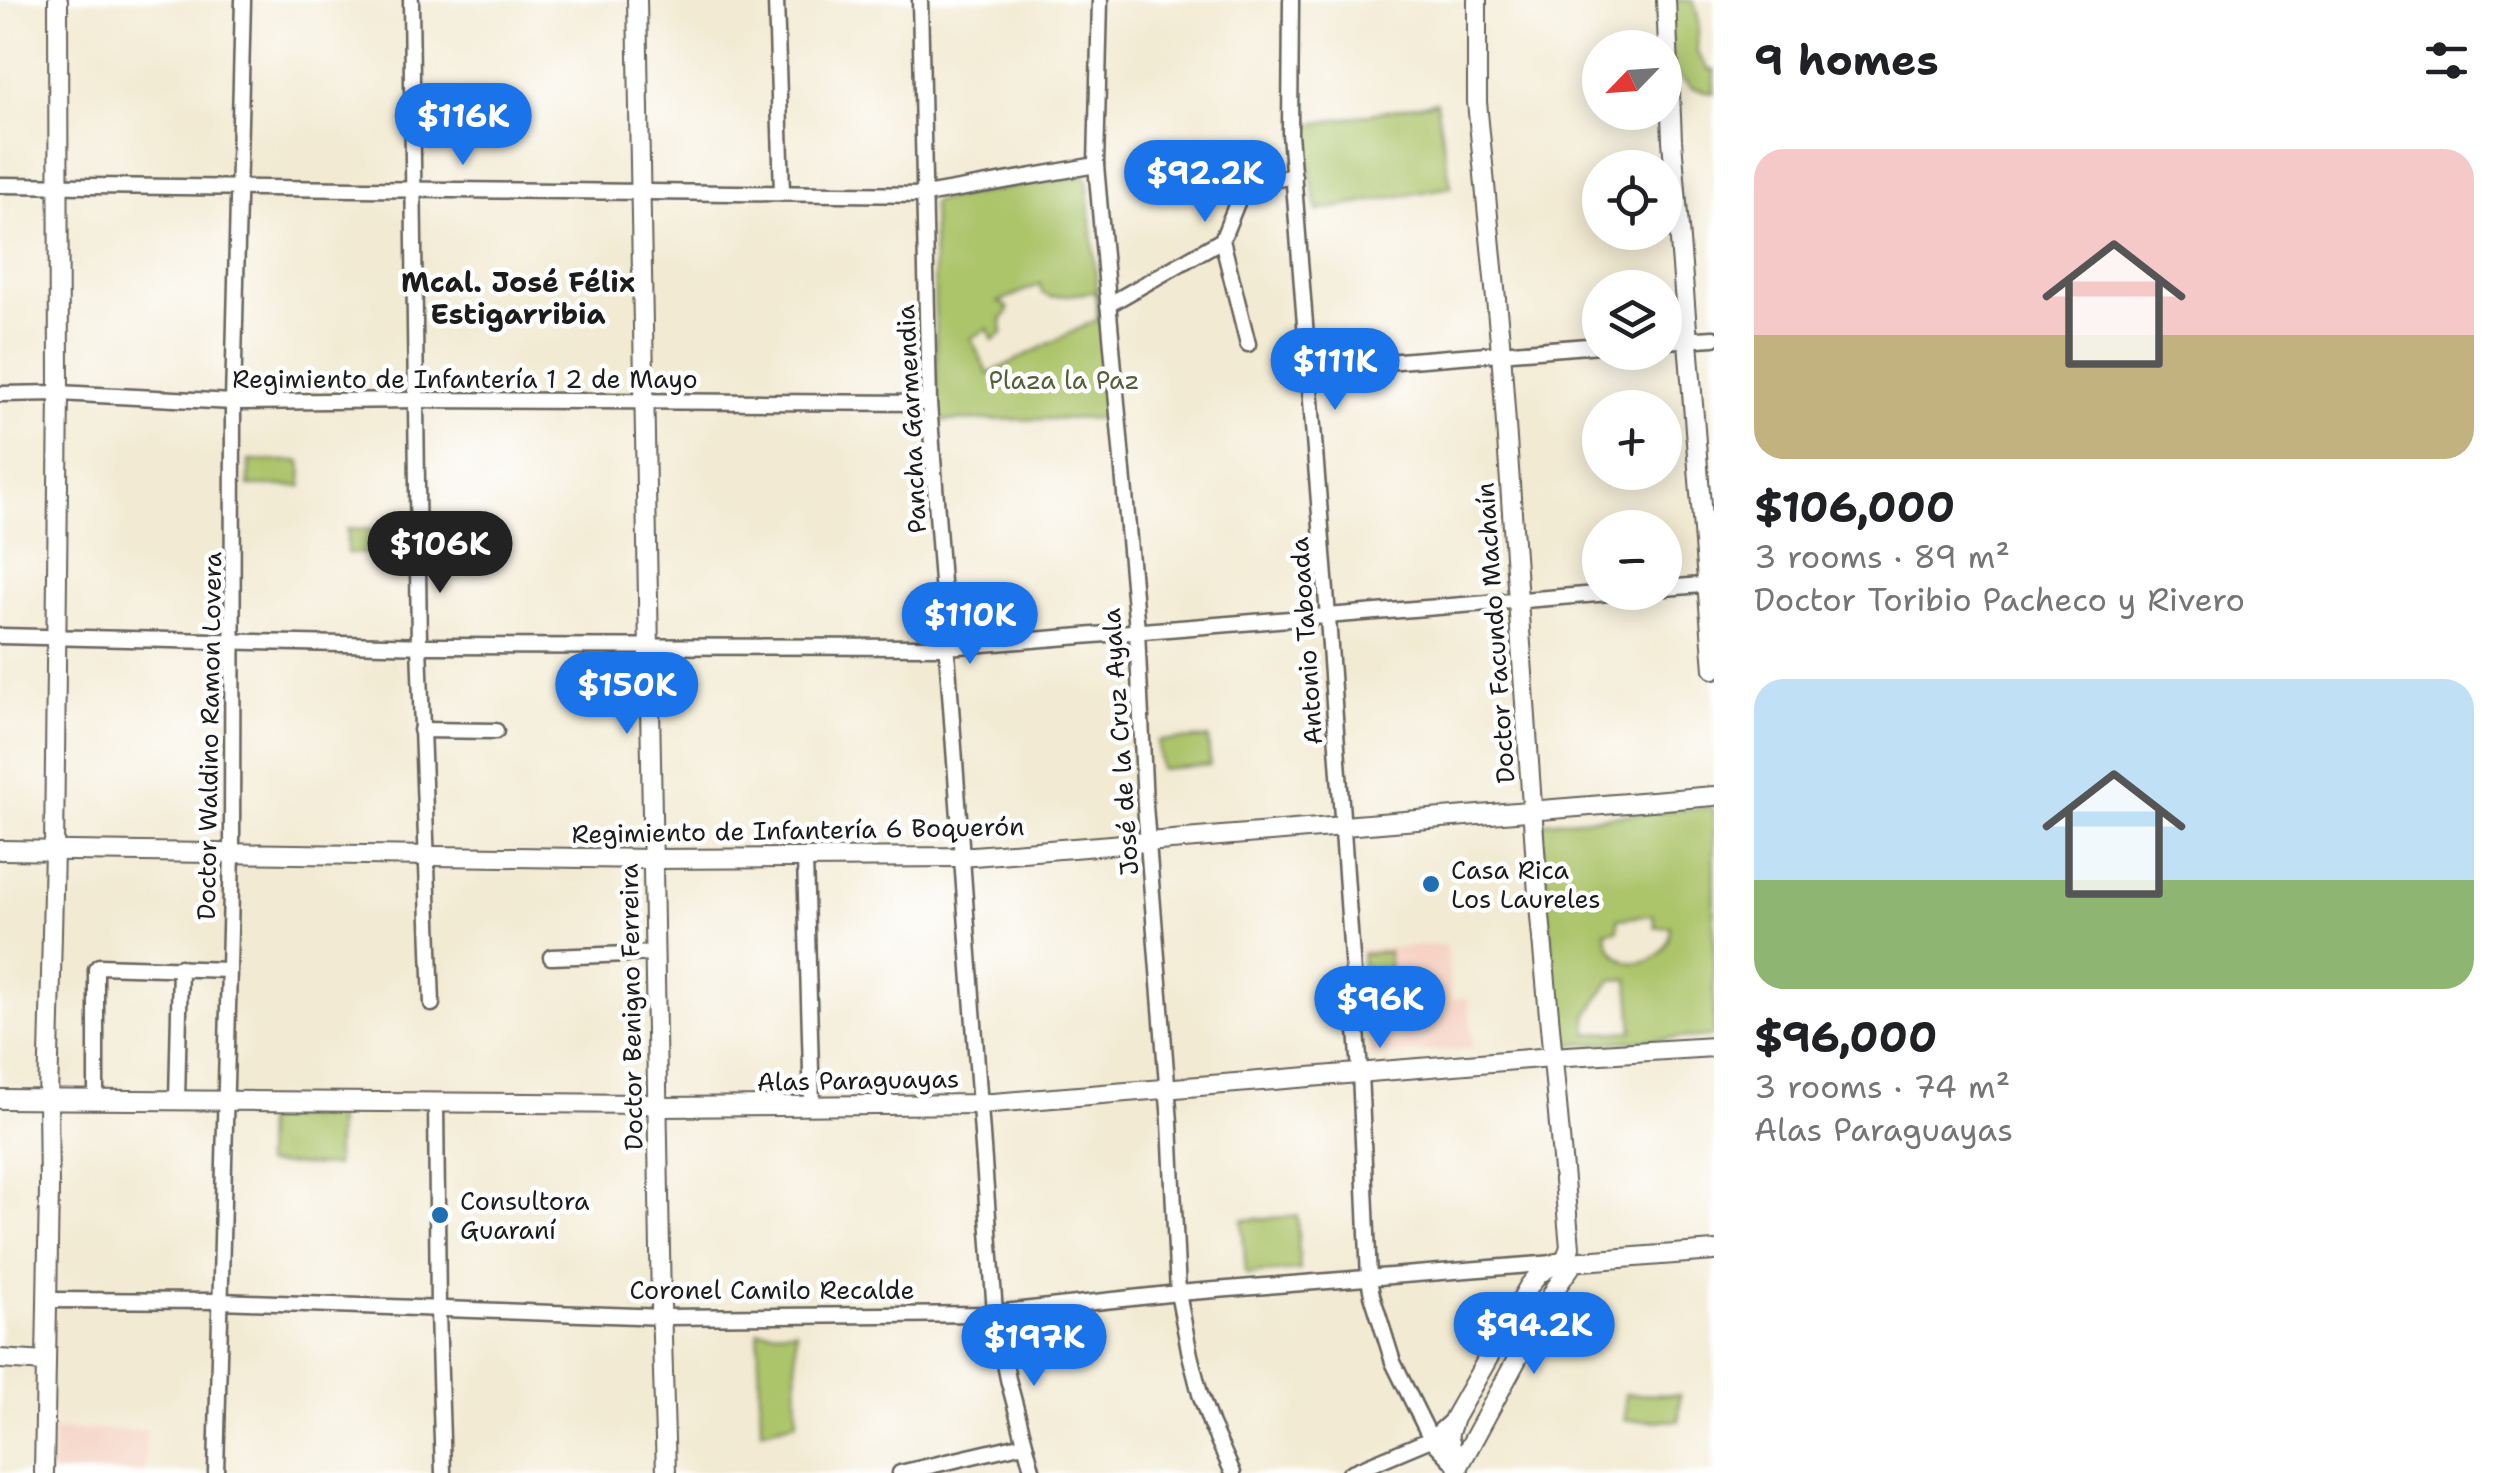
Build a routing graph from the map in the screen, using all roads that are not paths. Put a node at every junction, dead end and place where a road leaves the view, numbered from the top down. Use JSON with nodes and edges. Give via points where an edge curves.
{"nodes":[{"id":1,"x":58,"y":0,"type":"edge"},
{"id":2,"x":243,"y":0,"type":"edge"},
{"id":3,"x":411,"y":0,"type":"edge"},
{"id":4,"x":637,"y":0,"type":"edge"},
{"id":5,"x":776,"y":0,"type":"edge"},
{"id":6,"x":920,"y":0,"type":"edge"},
{"id":7,"x":1100,"y":0,"type":"edge"},
{"id":8,"x":1290,"y":0,"type":"edge"},
{"id":9,"x":1476,"y":0,"type":"edge"},
{"id":10,"x":1666,"y":0,"type":"edge"},
{"id":11,"x":1096,"y":165,"type":"junction"},
{"id":12,"x":1294,"y":176,"type":"junction"},
{"id":13,"x":0,"y":186,"type":"edge"},
{"id":14,"x":58,"y":186,"type":"junction"},
{"id":15,"x":240,"y":188,"type":"junction"},
{"id":16,"x":413,"y":189,"type":"junction"},
{"id":17,"x":640,"y":192,"type":"junction"},
{"id":18,"x":782,"y":193,"type":"junction"},
{"id":19,"x":925,"y":195,"type":"junction"},
{"id":20,"x":1222,"y":240,"type":"junction"},
{"id":21,"x":1108,"y":305,"type":"junction"},
{"id":22,"x":1714,"y":338,"type":"edge"},
{"id":23,"x":1682,"y":340,"type":"edge"},
{"id":24,"x":1690,"y":340,"type":"junction"},
{"id":25,"x":1248,"y":344,"type":"dead end"},
{"id":26,"x":1582,"y":346,"type":"edge"},
{"id":27,"x":1501,"y":351,"type":"junction"},
{"id":28,"x":1310,"y":368,"type":"junction"},
{"id":29,"x":60,"y":393,"type":"junction"},
{"id":30,"x":0,"y":394,"type":"edge"},
{"id":31,"x":416,"y":400,"type":"junction"},
{"id":32,"x":644,"y":401,"type":"junction"},
{"id":33,"x":233,"y":402,"type":"junction"},
{"id":34,"x":929,"y":403,"type":"junction"},
{"id":35,"x":1710,"y":584,"type":"edge"},
{"id":36,"x":1682,"y":586,"type":"edge"},
{"id":37,"x":1582,"y":596,"type":"edge"},
{"id":38,"x":1519,"y":602,"type":"junction"},
{"id":39,"x":1328,"y":616,"type":"junction"},
{"id":40,"x":1136,"y":630,"type":"junction"},
{"id":41,"x":0,"y":636,"type":"edge"},
{"id":42,"x":58,"y":637,"type":"junction"},
{"id":43,"x":234,"y":640,"type":"junction"},
{"id":44,"x":419,"y":645,"type":"junction"},
{"id":45,"x":649,"y":646,"type":"junction"},
{"id":46,"x":947,"y":648,"type":"junction"},
{"id":47,"x":1714,"y":670,"type":"edge"},
{"id":48,"x":421,"y":730,"type":"junction"},
{"id":49,"x":496,"y":731,"type":"dead end"},
{"id":50,"x":1714,"y":796,"type":"edge"},
{"id":51,"x":1532,"y":812,"type":"junction"},
{"id":52,"x":1341,"y":826,"type":"junction"},
{"id":53,"x":1149,"y":843,"type":"junction"},
{"id":54,"x":0,"y":850,"type":"edge"},
{"id":55,"x":54,"y":850,"type":"junction"},
{"id":56,"x":232,"y":852,"type":"junction"},
{"id":57,"x":426,"y":856,"type":"junction"},
{"id":58,"x":960,"y":857,"type":"junction"},
{"id":59,"x":653,"y":859,"type":"junction"},
{"id":60,"x":806,"y":859,"type":"junction"},
{"id":61,"x":655,"y":953,"type":"junction"},
{"id":62,"x":551,"y":957,"type":"dead end"},
{"id":63,"x":180,"y":968,"type":"junction"},
{"id":64,"x":229,"y":970,"type":"junction"},
{"id":65,"x":432,"y":1004,"type":"dead end"},
{"id":66,"x":1714,"y":1046,"type":"edge"},
{"id":67,"x":1552,"y":1057,"type":"junction"},
{"id":68,"x":1360,"y":1072,"type":"junction"},
{"id":69,"x":1168,"y":1087,"type":"junction"},
{"id":70,"x":0,"y":1099,"type":"edge"},
{"id":71,"x":48,"y":1100,"type":"junction"},
{"id":72,"x":96,"y":1100,"type":"junction"},
{"id":73,"x":177,"y":1101,"type":"junction"},
{"id":74,"x":226,"y":1102,"type":"junction"},
{"id":75,"x":436,"y":1102,"type":"junction"},
{"id":76,"x":658,"y":1104,"type":"junction"},
{"id":77,"x":982,"y":1104,"type":"junction"},
{"id":78,"x":812,"y":1106,"type":"junction"},
{"id":79,"x":1714,"y":1251,"type":"edge"},
{"id":80,"x":1565,"y":1263,"type":"junction"},
{"id":81,"x":1370,"y":1279,"type":"junction"},
{"id":82,"x":1178,"y":1293,"type":"junction"},
{"id":83,"x":47,"y":1300,"type":"junction"},
{"id":84,"x":220,"y":1301,"type":"junction"},
{"id":85,"x":438,"y":1311,"type":"junction"},
{"id":86,"x":995,"y":1313,"type":"junction"},
{"id":87,"x":662,"y":1317,"type":"junction"},
{"id":88,"x":0,"y":1359,"type":"edge"},
{"id":89,"x":46,"y":1362,"type":"junction"},
{"id":90,"x":1454,"y":1418,"type":"junction"},
{"id":91,"x":1431,"y":1438,"type":"junction"},
{"id":92,"x":1024,"y":1444,"type":"junction"},
{"id":93,"x":1383,"y":1465,"type":"edge"},
{"id":94,"x":1460,"y":1471,"type":"edge"},
{"id":95,"x":44,"y":1473,"type":"edge"},
{"id":96,"x":216,"y":1473,"type":"edge"},
{"id":97,"x":444,"y":1473,"type":"edge"},
{"id":98,"x":666,"y":1473,"type":"edge"},
{"id":99,"x":900,"y":1473,"type":"edge"},
{"id":100,"x":1033,"y":1473,"type":"edge"},
{"id":101,"x":1233,"y":1473,"type":"edge"},
{"id":102,"x":1350,"y":1473,"type":"edge"}],
"edges":[{"from":1,"to":14,"type":"street"},
{"from":2,"to":15,"type":"street","name":"Doctor Waldino Ramon Lovera"},
{"from":3,"to":16,"type":"street"},
{"from":4,"to":17,"type":"street","name":"Doctor Benigno Ferreira"},
{"from":5,"to":18,"type":"street"},
{"from":6,"to":19,"type":"street","name":"Pancha Garmendia"},
{"from":7,"to":11,"type":"street","name":"José de la Cruz Ayala"},
{"from":8,"to":12,"type":"street","name":"Antonio Taboada"},
{"from":9,"to":27,"type":"street","name":"Doctor Facundo Machaín","via":[[1477,102]]},
{"from":10,"to":24,"type":"street"},
{"from":11,"to":19,"type":"street"},
{"from":11,"to":21,"type":"street","name":"José de la Cruz Ayala"},
{"from":12,"to":20,"type":"street","via":[[1243,188]]},
{"from":12,"to":28,"type":"street","name":"Antonio Taboada"},
{"from":13,"to":14,"type":"street"},
{"from":14,"to":15,"type":"street"},
{"from":14,"to":29,"type":"street"},
{"from":15,"to":16,"type":"street"},
{"from":15,"to":33,"type":"street","name":"Doctor Waldino Ramon Lovera"},
{"from":16,"to":17,"type":"street"},
{"from":16,"to":31,"type":"street"},
{"from":17,"to":18,"type":"street"},
{"from":17,"to":32,"type":"street","name":"Doctor Benigno Ferreira"},
{"from":18,"to":19,"type":"street"},
{"from":19,"to":34,"type":"street","name":"Pancha Garmendia"},
{"from":20,"to":21,"type":"street"},
{"from":20,"to":25,"type":"street"},
{"from":21,"to":40,"type":"street","name":"José de la Cruz Ayala"},
{"from":22,"to":24,"type":"street"},
{"from":23,"to":24,"type":"street"},
{"from":24,"to":35,"type":"street"},
{"from":26,"to":27,"type":"street"},
{"from":27,"to":28,"type":"street"},
{"from":27,"to":38,"type":"street","name":"Doctor Facundo Machaín"},
{"from":28,"to":39,"type":"street","name":"Antonio Taboada"},
{"from":29,"to":30,"type":"street","name":"Regimiento de Infantería 1 2 de Mayo"},
{"from":29,"to":33,"type":"street","name":"Regimiento de Infantería 1 2 de Mayo"},
{"from":29,"to":42,"type":"street"},
{"from":31,"to":32,"type":"street","name":"Regimiento de Infantería 1 2 de Mayo"},
{"from":31,"to":33,"type":"street","name":"Regimiento de Infantería 1 2 de Mayo"},
{"from":31,"to":44,"type":"street"},
{"from":32,"to":34,"type":"street","name":"Regimiento de Infantería 1 2 de Mayo"},
{"from":32,"to":45,"type":"street","name":"Doctor Benigno Ferreira"},
{"from":33,"to":43,"type":"street","name":"Doctor Waldino Ramon Lovera"},
{"from":34,"to":46,"type":"street","name":"Pancha Garmendia"},
{"from":35,"to":36,"type":"street"},
{"from":35,"to":47,"type":"street"},
{"from":37,"to":38,"type":"street"},
{"from":38,"to":39,"type":"street"},
{"from":38,"to":51,"type":"street","name":"Doctor Facundo Machaín"},
{"from":39,"to":40,"type":"street"},
{"from":39,"to":52,"type":"street","name":"Antonio Taboada"},
{"from":40,"to":46,"type":"street"},
{"from":40,"to":53,"type":"street","name":"José de la Cruz Ayala"},
{"from":41,"to":42,"type":"street"},
{"from":42,"to":43,"type":"street"},
{"from":42,"to":55,"type":"street"},
{"from":43,"to":44,"type":"street"},
{"from":43,"to":56,"type":"street","name":"Doctor Waldino Ramon Lovera"},
{"from":44,"to":45,"type":"street"},
{"from":44,"to":48,"type":"street"},
{"from":45,"to":46,"type":"street"},
{"from":45,"to":59,"type":"street","name":"Doctor Benigno Ferreira"},
{"from":46,"to":58,"type":"street","name":"Pancha Garmendia"},
{"from":48,"to":49,"type":"street"},
{"from":48,"to":57,"type":"street"},
{"from":50,"to":51,"type":"street","name":"Regimiento de Infantería 6 Boquerón"},
{"from":51,"to":52,"type":"street","name":"Regimiento de Infantería 6 Boquerón"},
{"from":51,"to":67,"type":"street","name":"Doctor Facundo Machaín"},
{"from":52,"to":53,"type":"street","name":"Regimiento de Infantería 6 Boquerón"},
{"from":52,"to":68,"type":"street","name":"Antonio Taboada"},
{"from":53,"to":58,"type":"street","name":"Regimiento de Infantería 6 Boquerón"},
{"from":53,"to":69,"type":"street","name":"José de la Cruz Ayala"},
{"from":54,"to":55,"type":"street","name":"Regimiento de Infantería 6 Boquerón"},
{"from":55,"to":56,"type":"street","name":"Regimiento de Infantería 6 Boquerón"},
{"from":55,"to":71,"type":"street"},
{"from":56,"to":57,"type":"street","name":"Regimiento de Infantería 6 Boquerón"},
{"from":56,"to":64,"type":"street","name":"Doctor Waldino Ramon Lovera"},
{"from":57,"to":59,"type":"street","name":"Regimiento de Infantería 6 Boquerón"},
{"from":57,"to":65,"type":"street"},
{"from":58,"to":60,"type":"street","name":"Regimiento de Infantería 6 Boquerón"},
{"from":58,"to":77,"type":"street","name":"Pancha Garmendia"},
{"from":59,"to":60,"type":"street","name":"Regimiento de Infantería 6 Boquerón"},
{"from":59,"to":61,"type":"street","name":"Doctor Benigno Ferreira"},
{"from":60,"to":78,"type":"street"},
{"from":61,"to":62,"type":"street"},
{"from":61,"to":76,"type":"street","name":"Doctor Benigno Ferreira"},
{"from":63,"to":64,"type":"street"},
{"from":63,"to":72,"type":"street","via":[[96,969]]},
{"from":63,"to":73,"type":"street"},
{"from":64,"to":74,"type":"street","name":"Doctor Waldino Ramon Lovera"},
{"from":66,"to":67,"type":"street","name":"Alas Paraguayas"},
{"from":67,"to":68,"type":"street","name":"Alas Paraguayas"},
{"from":67,"to":80,"type":"street","name":"Doctor Facundo Machaín","via":[[1570,1247]]},
{"from":68,"to":69,"type":"street","name":"Alas Paraguayas"},
{"from":68,"to":81,"type":"street","name":"Antonio Taboada"},
{"from":69,"to":77,"type":"street","name":"Alas Paraguayas"},
{"from":69,"to":82,"type":"street","name":"José de la Cruz Ayala"},
{"from":70,"to":71,"type":"street","name":"Alas Paraguayas"},
{"from":71,"to":72,"type":"street","name":"Alas Paraguayas"},
{"from":71,"to":83,"type":"street"},
{"from":72,"to":73,"type":"street","name":"Alas Paraguayas"},
{"from":73,"to":74,"type":"street","name":"Alas Paraguayas"},
{"from":74,"to":75,"type":"street","name":"Alas Paraguayas"},
{"from":74,"to":84,"type":"street","name":"Doctor Waldino Ramon Lovera"},
{"from":75,"to":76,"type":"street","name":"Alas Paraguayas"},
{"from":75,"to":85,"type":"street"},
{"from":76,"to":78,"type":"street","name":"Alas Paraguayas"},
{"from":76,"to":87,"type":"street","name":"Doctor Benigno Ferreira"},
{"from":77,"to":78,"type":"street","name":"Alas Paraguayas"},
{"from":77,"to":86,"type":"street","name":"Pancha Garmendia"},
{"from":79,"to":80,"type":"street","name":"Coronel Camilo Recalde"},
{"from":80,"to":81,"type":"street","name":"Coronel Camilo Recalde"},
{"from":80,"to":90,"type":"street","via":[[1529,1286]]},
{"from":80,"to":94,"type":"street","name":"Doctor Facundo Machaín"},
{"from":81,"to":82,"type":"street","name":"Coronel Camilo Recalde"},
{"from":81,"to":91,"type":"street","name":"Antonio Taboada","via":[[1393,1362]]},
{"from":82,"to":86,"type":"street","name":"Coronel Camilo Recalde"},
{"from":82,"to":101,"type":"street","name":"José de la Cruz Ayala","via":[[1200,1394]]},
{"from":83,"to":84,"type":"street","name":"Coronel Camilo Recalde"},
{"from":83,"to":89,"type":"street"},
{"from":84,"to":85,"type":"street","name":"Coronel Camilo Recalde"},
{"from":84,"to":96,"type":"street","name":"Doctor Waldino Ramon Lovera"},
{"from":85,"to":87,"type":"street","name":"Coronel Camilo Recalde"},
{"from":85,"to":97,"type":"street"},
{"from":86,"to":87,"type":"street","name":"Coronel Camilo Recalde"},
{"from":86,"to":92,"type":"street","name":"Pancha Garmendia"},
{"from":87,"to":98,"type":"street","name":"Doctor Benigno Ferreira"},
{"from":88,"to":89,"type":"street"},
{"from":89,"to":95,"type":"street"},
{"from":90,"to":91,"type":"street"},
{"from":90,"to":94,"type":"street","via":[[1448,1436]]},
{"from":91,"to":93,"type":"street"},
{"from":91,"to":94,"type":"street","name":"Antonio Taboada"},
{"from":92,"to":99,"type":"street"},
{"from":92,"to":100,"type":"street","name":"Pancha Garmendia"},
{"from":93,"to":102,"type":"street"}]}
